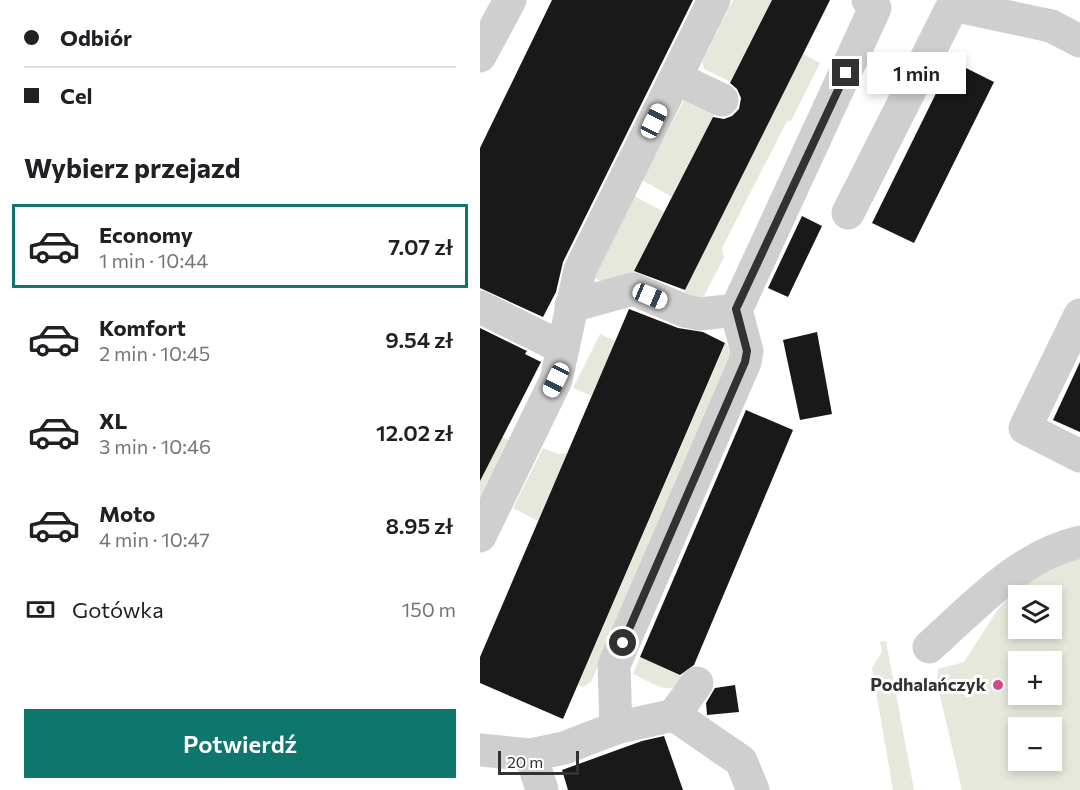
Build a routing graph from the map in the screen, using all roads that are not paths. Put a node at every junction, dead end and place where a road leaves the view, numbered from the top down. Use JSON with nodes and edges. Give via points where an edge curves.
{"nodes":[{"id":1,"x":510,"y":0,"type":"edge"},
{"id":2,"x":714,"y":0,"type":"edge"},
{"id":3,"x":868,"y":0,"type":"edge"},
{"id":4,"x":1032,"y":11,"type":"edge"},
{"id":5,"x":1080,"y":41,"type":"edge"},
{"id":6,"x":480,"y":56,"type":"edge"},
{"id":7,"x":676,"y":78,"type":"junction"},
{"id":8,"x":722,"y":100,"type":"dead end"},
{"id":9,"x":848,"y":213,"type":"dead end"},
{"id":10,"x":571,"y":306,"type":"junction"},
{"id":11,"x":480,"y":307,"type":"edge"},
{"id":12,"x":736,"y":309,"type":"junction"},
{"id":13,"x":1080,"y":315,"type":"edge"},
{"id":14,"x":562,"y":348,"type":"junction"},
{"id":15,"x":1080,"y":456,"type":"edge"},
{"id":16,"x":480,"y":536,"type":"edge"},
{"id":17,"x":1080,"y":542,"type":"edge"},
{"id":18,"x":929,"y":647,"type":"dead end"},
{"id":19,"x":697,"y":683,"type":"dead end"},
{"id":20,"x":674,"y":715,"type":"junction"},
{"id":21,"x":616,"y":728,"type":"junction"},
{"id":22,"x":480,"y":750,"type":"edge"},
{"id":23,"x":531,"y":755,"type":"junction"},
{"id":24,"x":542,"y":790,"type":"edge"},
{"id":25,"x":753,"y":790,"type":"edge"}],
"edges":[{"from":1,"to":6,"type":"lane"},
{"from":2,"to":7,"type":"lane"},
{"from":3,"to":12,"type":"lane","via":[[875,8]]},
{"from":4,"to":5,"type":"lane"},
{"from":4,"to":9,"type":"lane","via":[[953,5]]},
{"from":7,"to":8,"type":"lane"},
{"from":7,"to":10,"type":"lane","via":[[580,270]]},
{"from":10,"to":12,"type":"lane","via":[[633,289],[700,314]]},
{"from":10,"to":14,"type":"lane"},
{"from":11,"to":14,"type":"lane"},
{"from":12,"to":21,"type":"lane","via":[[747,351],[745,362],[614,665]]},
{"from":13,"to":15,"type":"lane","via":[[1025,428]]},
{"from":14,"to":16,"type":"lane","via":[[556,380]]},
{"from":17,"to":18,"type":"lane","via":[[1041,556],[1006,579]]},
{"from":19,"to":20,"type":"lane"},
{"from":20,"to":21,"type":"lane"},
{"from":20,"to":25,"type":"lane","via":[[741,761]]},
{"from":21,"to":23,"type":"lane","via":[[564,748]]},
{"from":22,"to":23,"type":"lane"},
{"from":23,"to":24,"type":"lane"}]}
